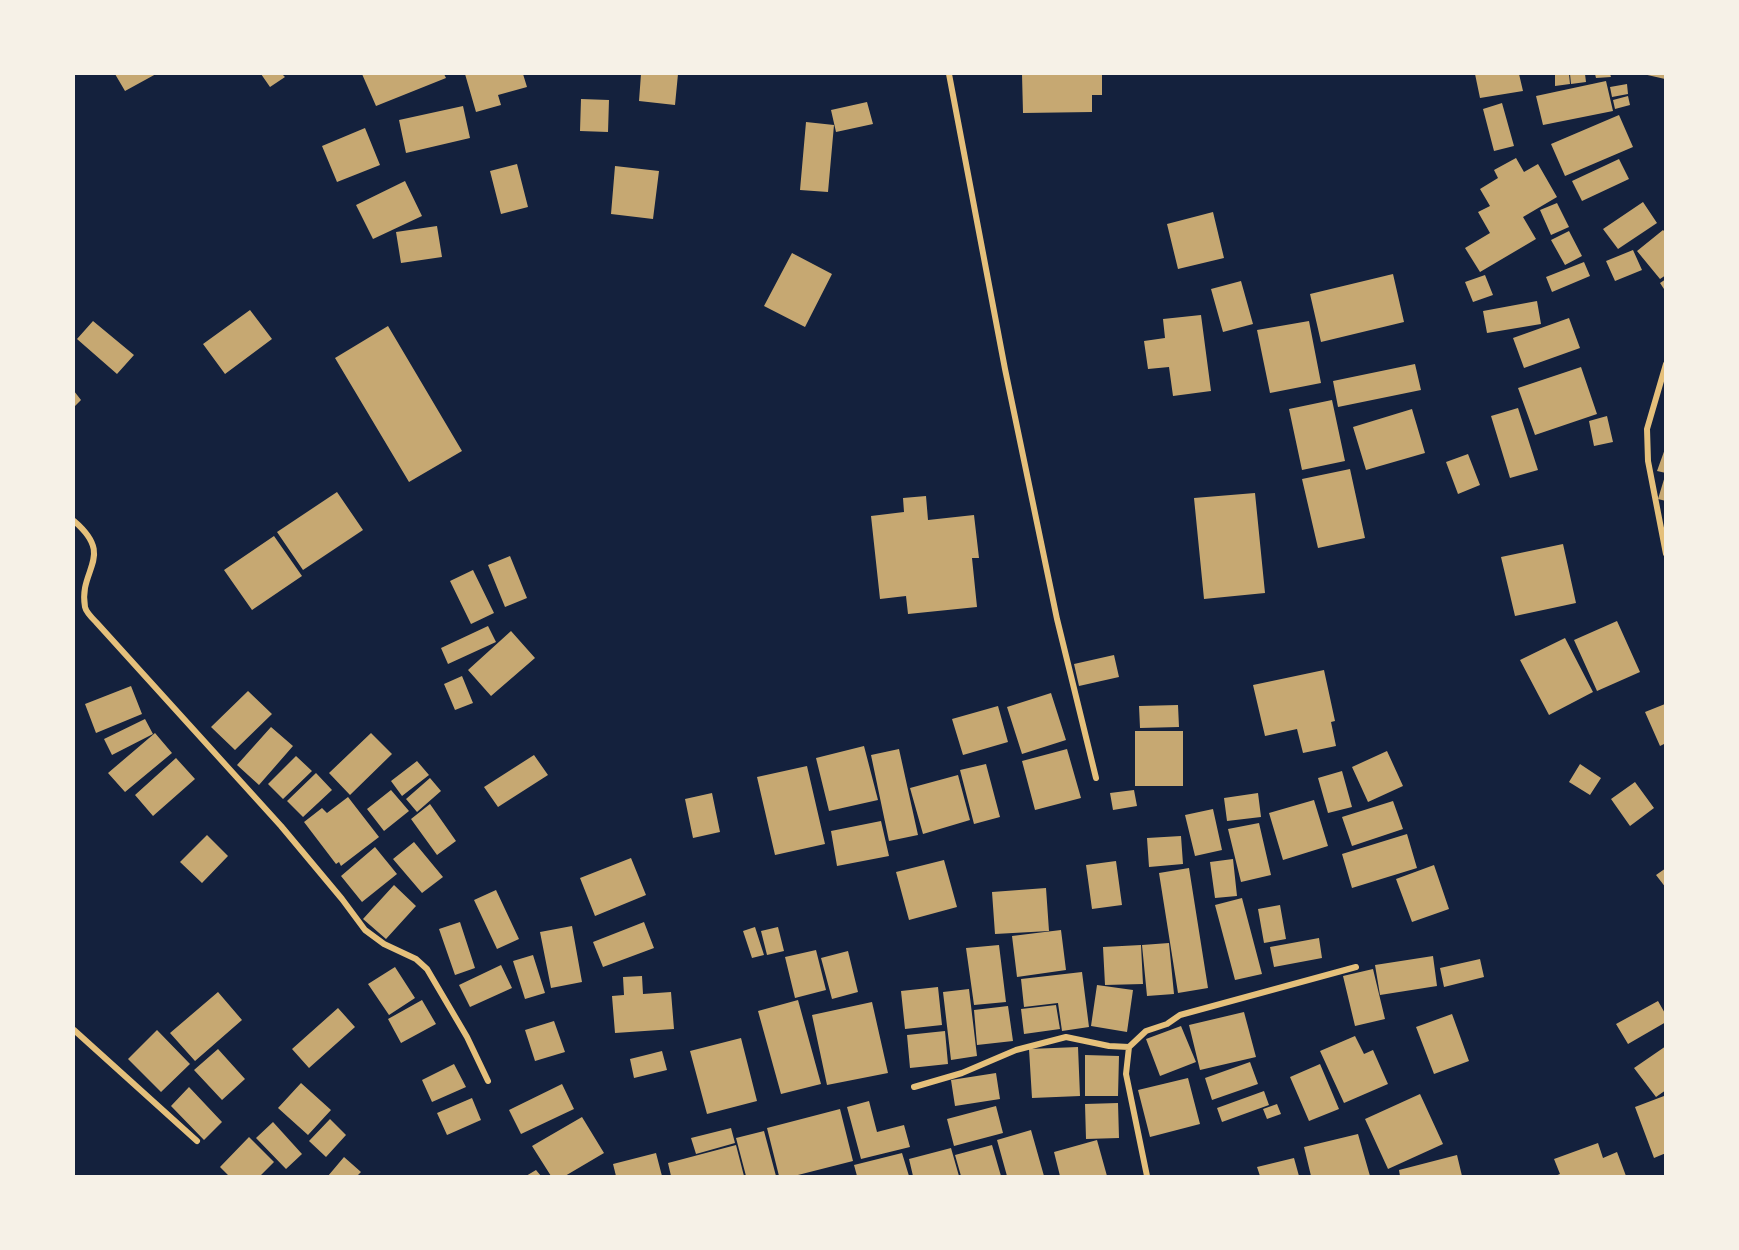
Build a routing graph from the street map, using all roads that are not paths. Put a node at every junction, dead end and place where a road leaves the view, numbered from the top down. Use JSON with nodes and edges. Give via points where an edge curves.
{"nodes":[{"id":1,"x":949,"y":74,"type":"edge"},
{"id":2,"x":1665,"y":364,"type":"edge"},
{"id":3,"x":74,"y":521,"type":"edge"},
{"id":4,"x":1665,"y":554,"type":"edge"},
{"id":5,"x":1095,"y":778,"type":"dead end"},
{"id":6,"x":1356,"y":967,"type":"dead end"},
{"id":7,"x":74,"y":1030,"type":"edge"},
{"id":8,"x":1130,"y":1047,"type":"junction"},
{"id":9,"x":488,"y":1081,"type":"dead end"},
{"id":10,"x":914,"y":1087,"type":"dead end"},
{"id":11,"x":197,"y":1141,"type":"dead end"},
{"id":12,"x":1148,"y":1176,"type":"edge"}],
"edges":[{"from":1,"to":5,"type":"street","via":[[1056,619]]},
{"from":2,"to":4,"type":"street","via":[[1647,429],[1648,461]]},
{"from":3,"to":9,"type":"street","via":[[95,550],[85,589],[86,609],[281,826],[364,930],[427,969]]},
{"from":6,"to":8,"type":"street","via":[[1180,1015],[1146,1031]]},
{"from":7,"to":11,"type":"street"},
{"from":8,"to":10,"type":"street","via":[[1066,1037],[1016,1050],[962,1073]]},
{"from":8,"to":12,"type":"street","via":[[1126,1074]]}]}
